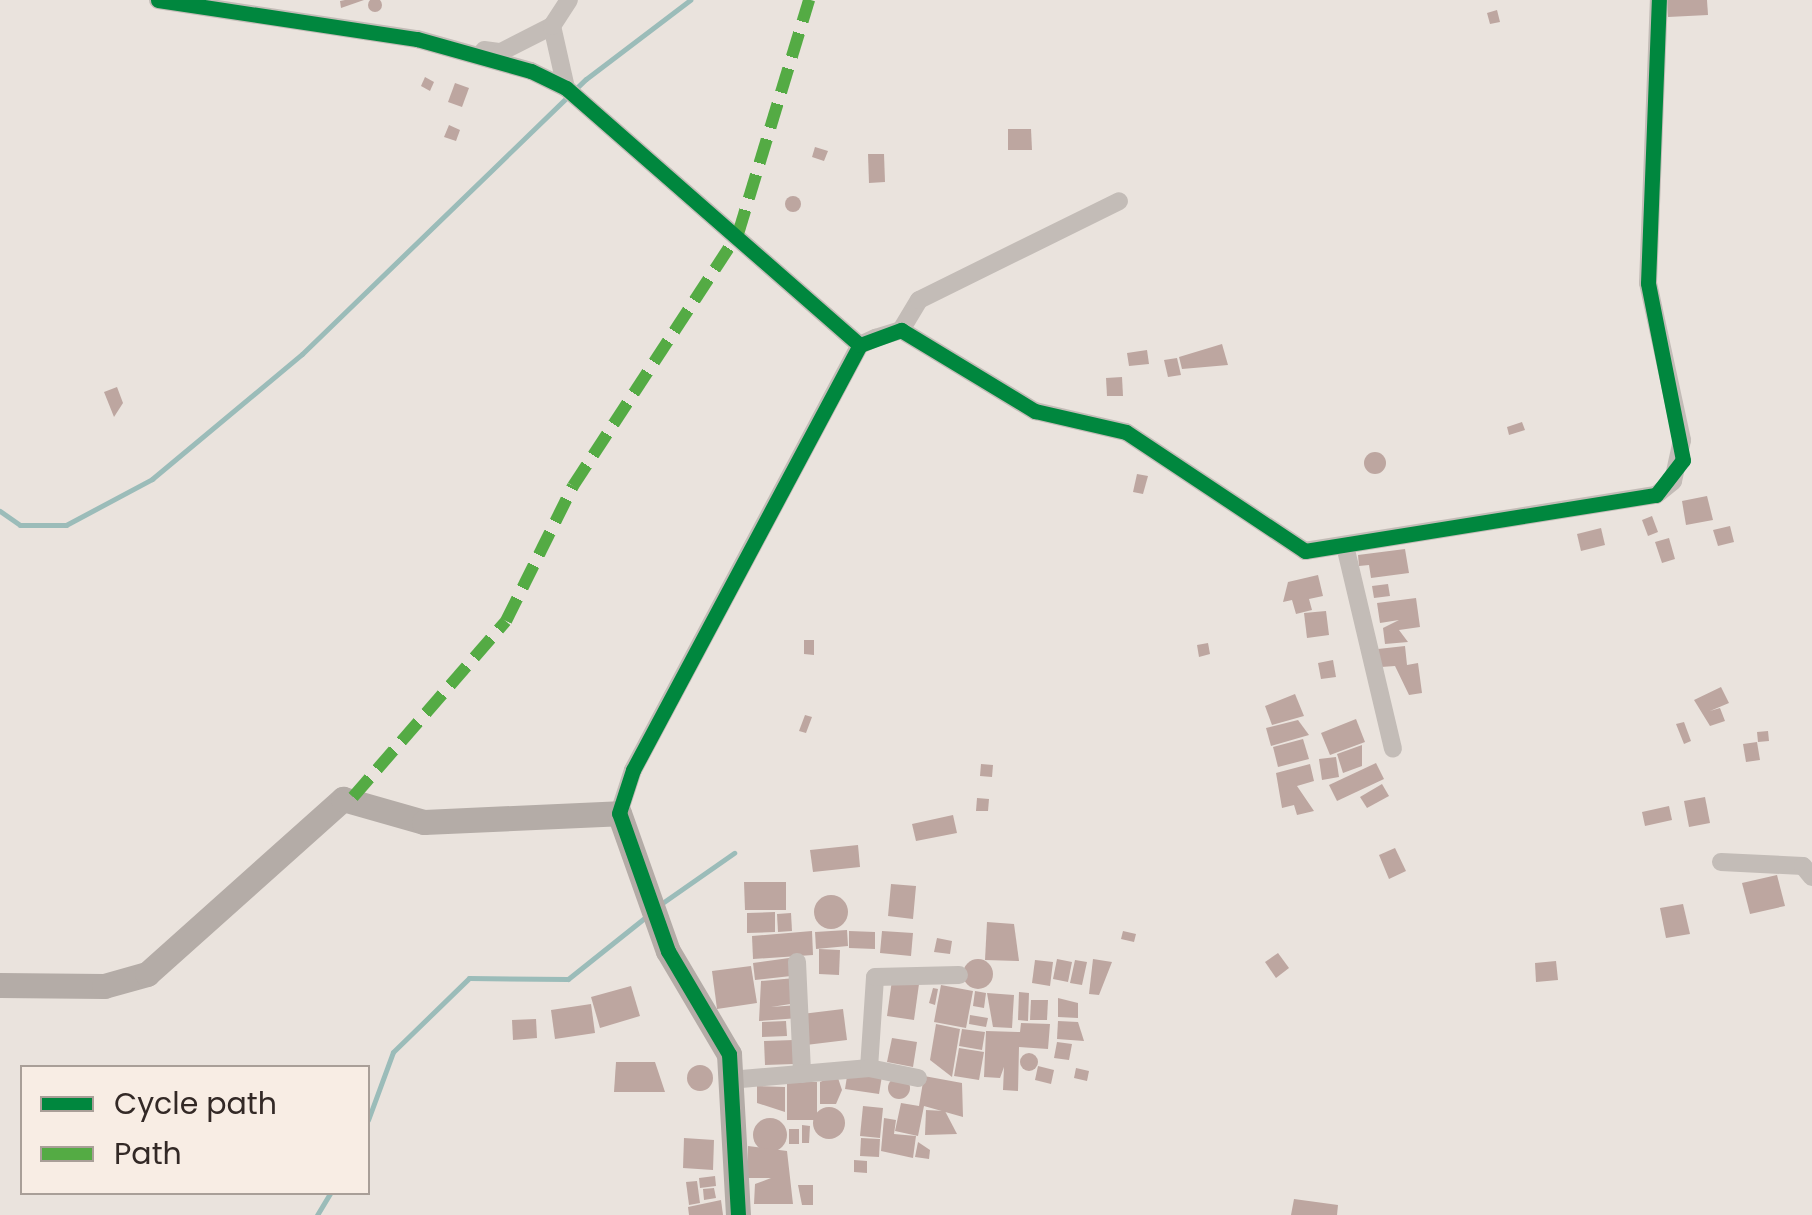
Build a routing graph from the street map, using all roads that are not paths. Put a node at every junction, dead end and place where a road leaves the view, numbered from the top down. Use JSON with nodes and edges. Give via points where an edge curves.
{"nodes":[{"id":1,"x":158,"y":0,"type":"edge"},
{"id":2,"x":569,"y":0,"type":"edge"},
{"id":3,"x":1659,"y":0,"type":"edge"},
{"id":4,"x":552,"y":26,"type":"junction"},
{"id":5,"x":473,"y":49,"type":"junction"},
{"id":6,"x":566,"y":88,"type":"junction"},
{"id":7,"x":1119,"y":201,"type":"dead end"},
{"id":8,"x":901,"y":330,"type":"junction"},
{"id":9,"x":860,"y":345,"type":"junction"},
{"id":10,"x":1346,"y":550,"type":"junction"},
{"id":11,"x":1393,"y":749,"type":"dead end"},
{"id":12,"x":619,"y":814,"type":"junction"},
{"id":13,"x":1720,"y":862,"type":"dead end"},
{"id":14,"x":1812,"y":878,"type":"edge"},
{"id":15,"x":797,"y":962,"type":"dead end"},
{"id":16,"x":959,"y":975,"type":"dead end"},
{"id":17,"x":0,"y":985,"type":"edge"},
{"id":18,"x":869,"y":1068,"type":"junction"},
{"id":19,"x":802,"y":1074,"type":"junction"},
{"id":20,"x":918,"y":1078,"type":"dead end"},
{"id":21,"x":730,"y":1080,"type":"junction"},
{"id":22,"x":738,"y":1215,"type":"edge"}],
"edges":[{"from":1,"to":5,"type":"street"},
{"from":2,"to":4,"type":"street"},
{"from":3,"to":10,"type":"street","via":[[1648,283],[1682,440],[1674,481],[1656,495]]},
{"from":4,"to":5,"type":"street","via":[[500,52]]},
{"from":4,"to":6,"type":"street"},
{"from":5,"to":6,"type":"street"},
{"from":6,"to":9,"type":"street"},
{"from":7,"to":8,"type":"street","via":[[918,300]]},
{"from":8,"to":9,"type":"street"},
{"from":8,"to":10,"type":"street","via":[[1035,411],[1126,432],[1176,457],[1304,551]]},
{"from":9,"to":12,"type":"street","via":[[633,770]]},
{"from":10,"to":11,"type":"street"},
{"from":12,"to":17,"type":"street","via":[[424,822],[343,799],[147,974],[104,986]]},
{"from":12,"to":21,"type":"street","via":[[668,950],[729,1054]]},
{"from":13,"to":14,"type":"street","via":[[1803,866]]},
{"from":15,"to":19,"type":"street"},
{"from":16,"to":18,"type":"street","via":[[875,977]]},
{"from":18,"to":19,"type":"street"},
{"from":18,"to":20,"type":"street"},
{"from":19,"to":21,"type":"street"},
{"from":21,"to":22,"type":"street"}]}
